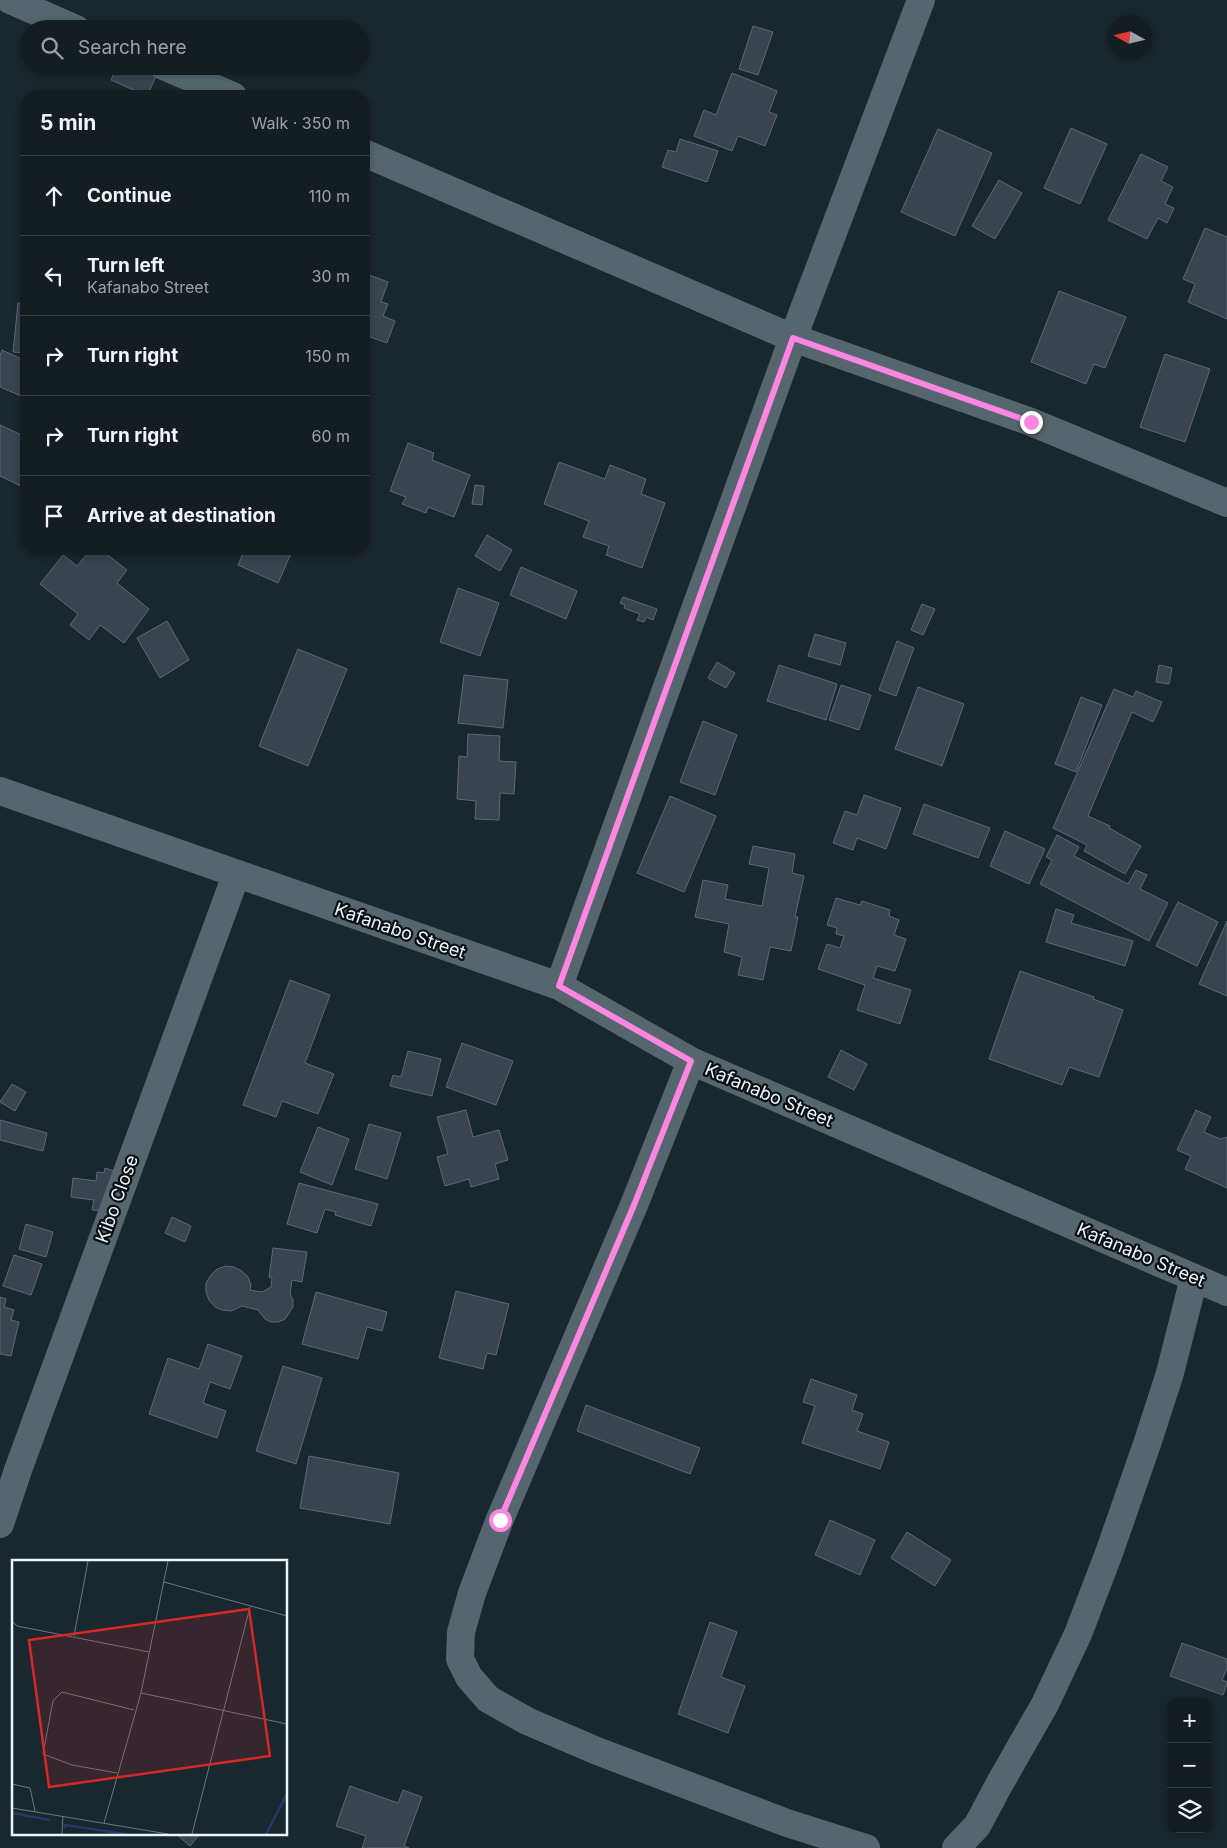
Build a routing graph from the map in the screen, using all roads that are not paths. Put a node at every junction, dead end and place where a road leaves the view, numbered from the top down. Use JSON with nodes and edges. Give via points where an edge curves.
{"nodes":[{"id":1,"x":10,"y":0,"type":"edge"},
{"id":2,"x":921,"y":0,"type":"edge"},
{"id":3,"x":56,"y":20,"type":"edge"},
{"id":4,"x":184,"y":75,"type":"edge"},
{"id":5,"x":219,"y":90,"type":"edge"},
{"id":6,"x":370,"y":156,"type":"edge"},
{"id":7,"x":793,"y":338,"type":"junction"},
{"id":8,"x":1227,"y":503,"type":"edge"},
{"id":9,"x":0,"y":791,"type":"edge"},
{"id":10,"x":236,"y":875,"type":"junction"},
{"id":11,"x":559,"y":986,"type":"junction"},
{"id":12,"x":691,"y":1061,"type":"junction"},
{"id":13,"x":1194,"y":1278,"type":"junction"},
{"id":14,"x":1227,"y":1292,"type":"edge"},
{"id":15,"x":9,"y":1466,"type":"edge"},
{"id":16,"x":0,"y":1524,"type":"edge"},
{"id":17,"x":866,"y":1848,"type":"edge"},
{"id":18,"x":956,"y":1848,"type":"edge"}],
"edges":[{"from":1,"to":3,"type":"street"},
{"from":2,"to":7,"type":"street"},
{"from":4,"to":5,"type":"street"},
{"from":6,"to":7,"type":"street"},
{"from":7,"to":8,"type":"street","via":[[1031,422]]},
{"from":7,"to":11,"type":"street"},
{"from":9,"to":10,"type":"street","name":"Kafanabo Street"},
{"from":10,"to":11,"type":"street","name":"Kafanabo Street"},
{"from":10,"to":15,"type":"street","name":"Kibo Close"},
{"from":11,"to":12,"type":"street","name":"Kafanabo Street"},
{"from":12,"to":13,"type":"street","name":"Kafanabo Street"},
{"from":12,"to":17,"type":"street","via":[[634,1205],[500,1520],[461,1632],[460,1659],[469,1677],[488,1699],[527,1721],[787,1823]]},
{"from":13,"to":14,"type":"street","name":"Kafanabo Street"},
{"from":13,"to":18,"type":"street","via":[[1148,1444],[1078,1634],[1045,1704],[977,1826]]},
{"from":15,"to":16,"type":"street","name":"Kibo Close"}]}
